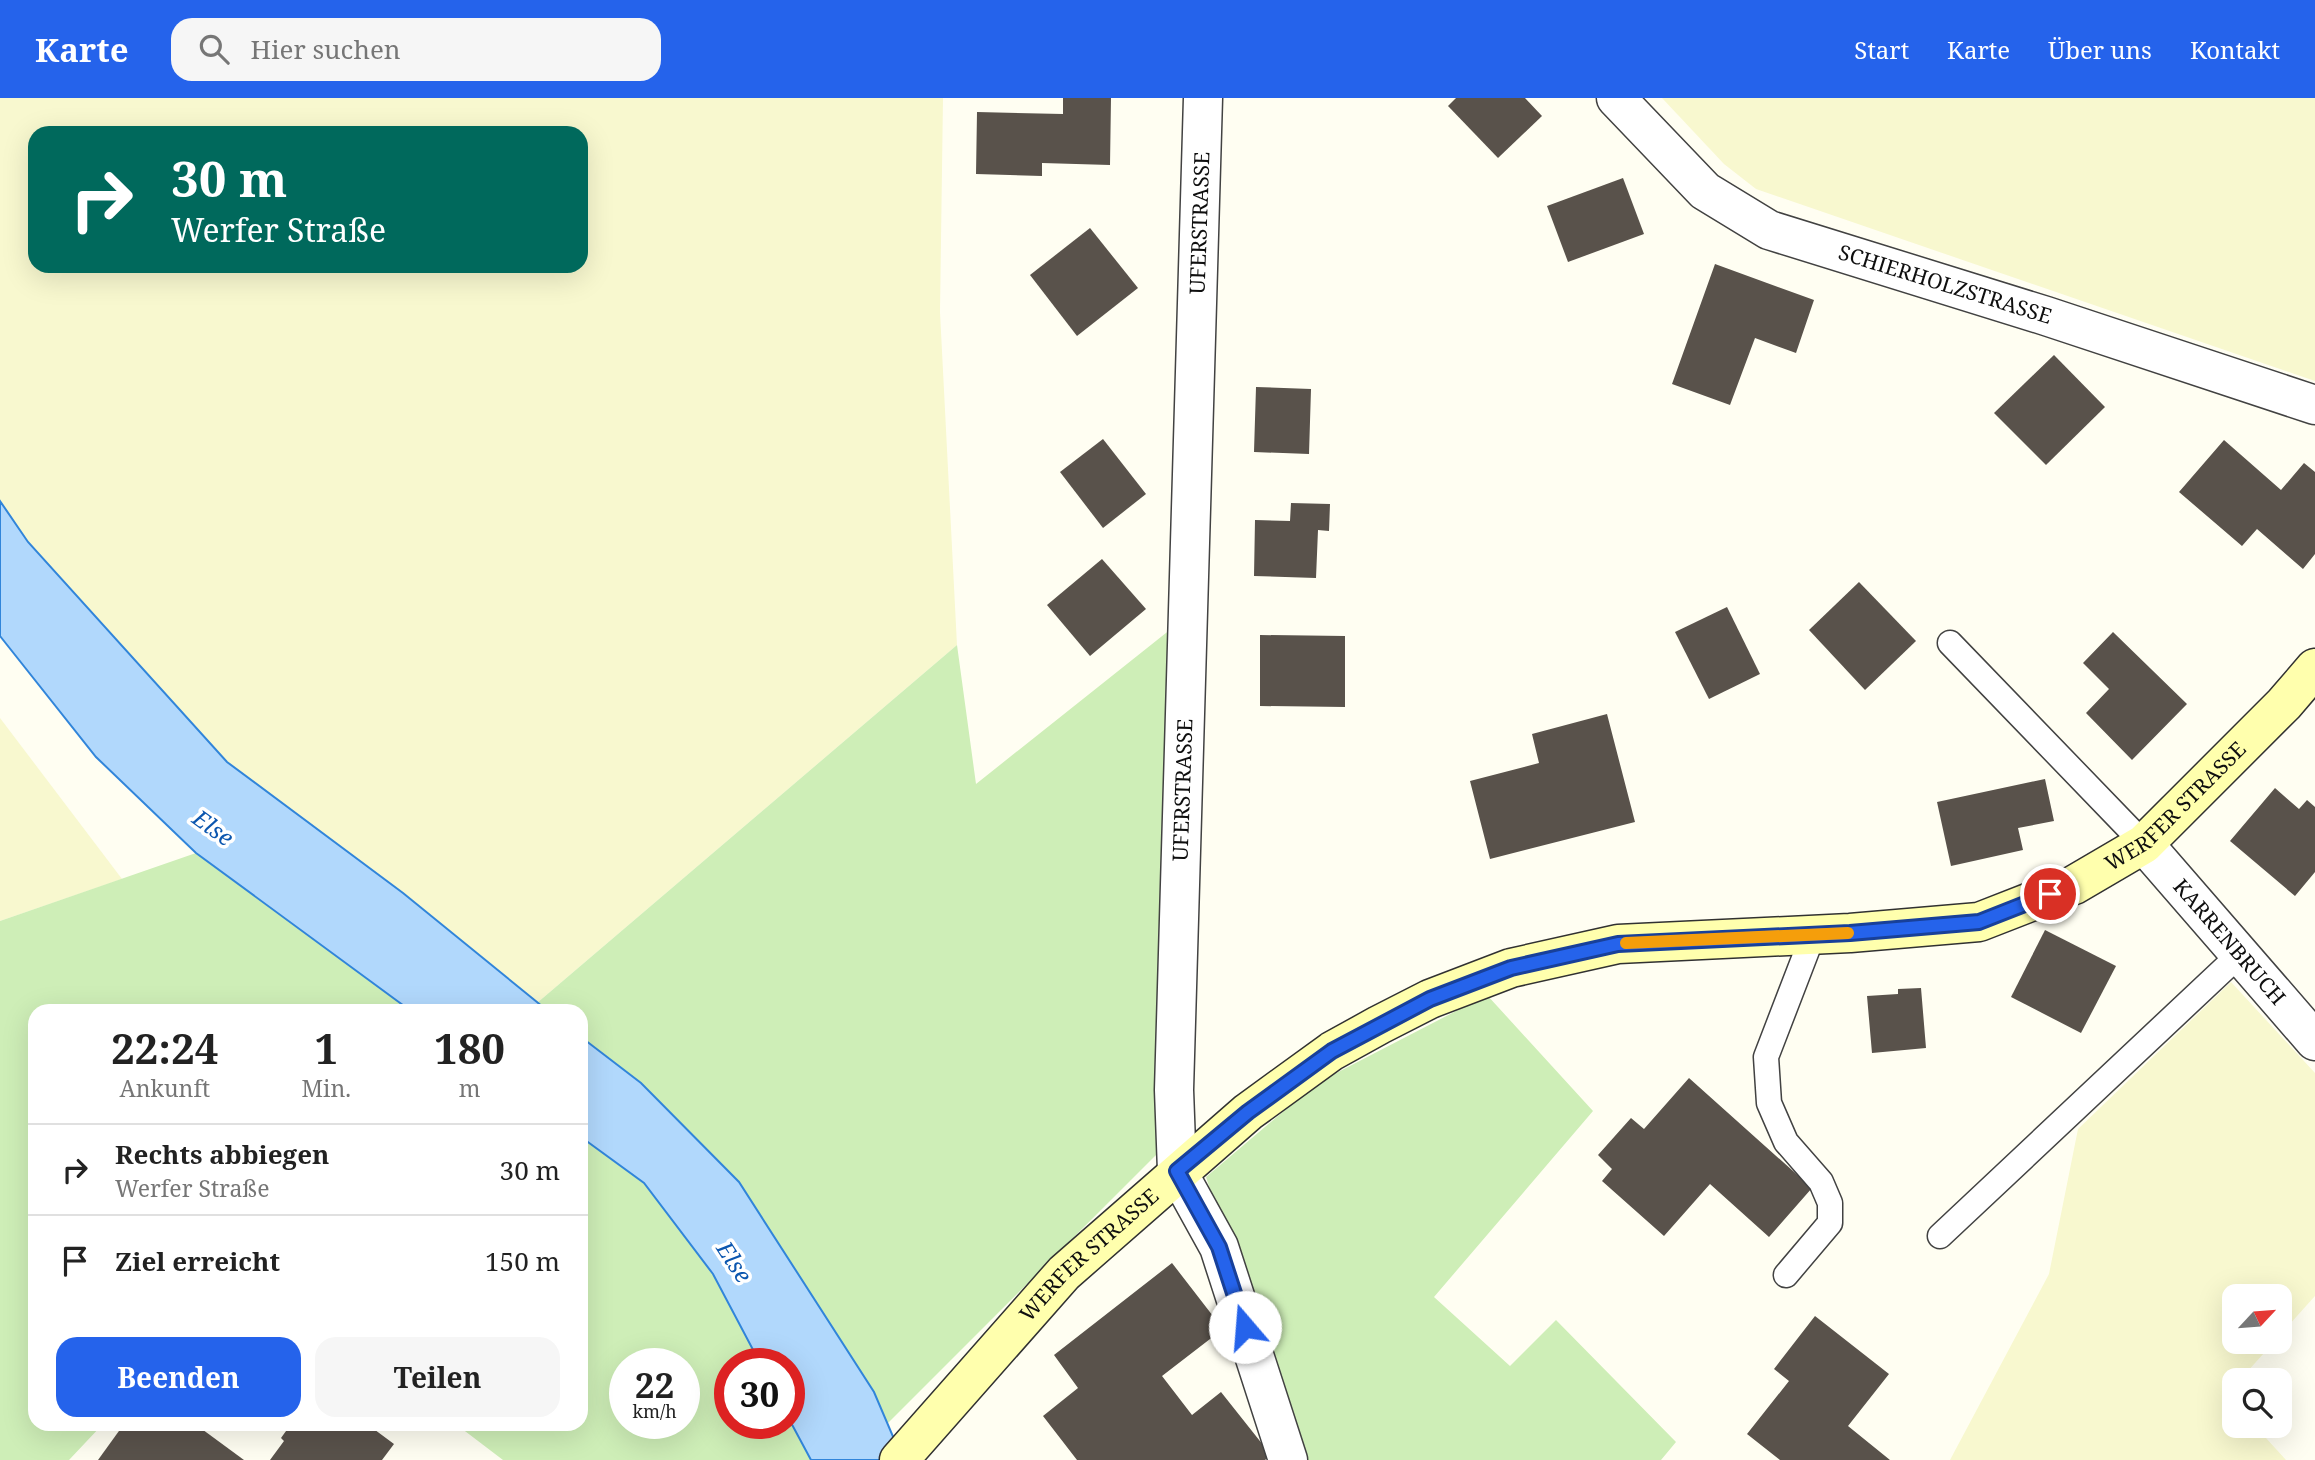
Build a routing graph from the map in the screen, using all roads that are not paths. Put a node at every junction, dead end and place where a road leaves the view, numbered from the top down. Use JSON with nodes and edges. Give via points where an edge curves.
{"nodes":[{"id":1,"x":1203,"y":98,"type":"edge"},
{"id":2,"x":1616,"y":98,"type":"edge"},
{"id":3,"x":2315,"y":405,"type":"edge"},
{"id":4,"x":1950,"y":643,"type":"dead end"},
{"id":5,"x":2315,"y":668,"type":"edge"},
{"id":6,"x":2144,"y":844,"type":"junction"},
{"id":7,"x":1813,"y":934,"type":"junction"},
{"id":8,"x":2239,"y":955,"type":"junction"},
{"id":9,"x":2315,"y":1041,"type":"edge"},
{"id":10,"x":1177,"y":1171,"type":"junction"},
{"id":11,"x":1940,"y":1236,"type":"dead end"},
{"id":12,"x":1786,"y":1275,"type":"dead end"},
{"id":13,"x":899,"y":1460,"type":"edge"},
{"id":14,"x":1288,"y":1460,"type":"edge"}],
"edges":[{"from":1,"to":10,"type":"street","name":"UFERSTRASSE","via":[[1174,1090]]},
{"from":2,"to":3,"type":"street","name":"SCHIERHOLZSTRASSE","via":[[1705,191],[1769,230]]},
{"from":4,"to":6,"type":"lane"},
{"from":5,"to":6,"type":"main road","name":"WERFER STRASSE"},
{"from":6,"to":7,"type":"main road","name":"WERFER STRASSE","via":[[2074,885],[1979,922]]},
{"from":6,"to":8,"type":"street","name":"KARRENBRUCH"},
{"from":7,"to":10,"type":"main road","name":"WERFER STRASSE","via":[[1618,944],[1511,968],[1430,999],[1332,1051]]},
{"from":7,"to":12,"type":"lane","via":[[1766,1057],[1767,1080],[1769,1102],[1786,1142],[1822,1182],[1830,1203],[1830,1223]]},
{"from":8,"to":9,"type":"street","name":"KARRENBRUCH"},
{"from":8,"to":11,"type":"lane"},
{"from":10,"to":13,"type":"main road","name":"WERFER STRASSE","via":[[1064,1273]]},
{"from":10,"to":14,"type":"street","name":"UFERSTRASSE","via":[[1219,1247]]}]}
